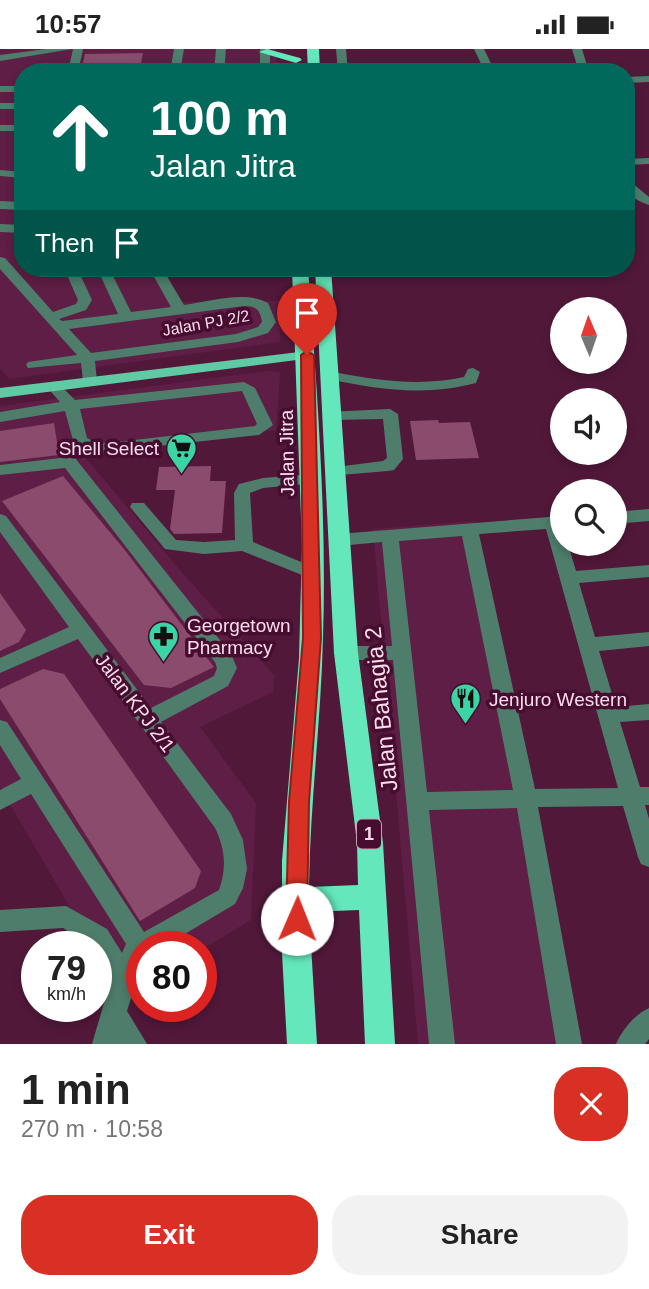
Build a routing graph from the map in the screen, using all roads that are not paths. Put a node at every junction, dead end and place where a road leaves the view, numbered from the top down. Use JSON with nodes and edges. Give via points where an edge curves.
{"nodes":[{"id":1,"x":67,"y":49,"type":"edge"},
{"id":2,"x":265,"y":51,"type":"edge"},
{"id":3,"x":0,"y":58,"type":"edge"},
{"id":4,"x":296,"y":60,"type":"edge"},
{"id":5,"x":635,"y":83,"type":"edge"},
{"id":6,"x":649,"y":94,"type":"edge"},
{"id":7,"x":0,"y":261,"type":"edge"},
{"id":8,"x":14,"y":277,"type":"edge"},
{"id":9,"x":14,"y":277,"type":"edge"},
{"id":10,"x":75,"y":277,"type":"edge"},
{"id":11,"x":107,"y":277,"type":"edge"},
{"id":12,"x":161,"y":277,"type":"edge"},
{"id":13,"x":301,"y":277,"type":"edge"},
{"id":14,"x":324,"y":277,"type":"edge"},
{"id":15,"x":179,"y":309,"type":"junction"},
{"id":16,"x":126,"y":316,"type":"junction"},
{"id":17,"x":54,"y":321,"type":"junction"},
{"id":18,"x":307,"y":355,"type":"junction"},
{"id":19,"x":88,"y":359,"type":"junction"},
{"id":20,"x":33,"y":365,"type":"dead end"},
{"id":21,"x":473,"y":372,"type":"dead end"},
{"id":22,"x":329,"y":375,"type":"junction"},
{"id":23,"x":90,"y":381,"type":"junction"},
{"id":24,"x":53,"y":386,"type":"junction"},
{"id":25,"x":0,"y":393,"type":"edge"},
{"id":26,"x":71,"y":405,"type":"junction"},
{"id":27,"x":332,"y":415,"type":"junction"},
{"id":28,"x":0,"y":417,"type":"edge"},
{"id":29,"x":0,"y":470,"type":"edge"},
{"id":30,"x":334,"y":472,"type":"junction"},
{"id":31,"x":310,"y":479,"type":"junction"},
{"id":32,"x":138,"y":506,"type":"dead end"},
{"id":33,"x":649,"y":515,"type":"edge"},
{"id":34,"x":627,"y":517,"type":"edge"},
{"id":35,"x":0,"y":520,"type":"edge"},
{"id":36,"x":550,"y":524,"type":"edge"},
{"id":37,"x":469,"y":530,"type":"junction"},
{"id":38,"x":390,"y":536,"type":"junction"},
{"id":39,"x":338,"y":540,"type":"junction"},
{"id":40,"x":244,"y":545,"type":"junction"},
{"id":41,"x":564,"y":556,"type":"edge"},
{"id":42,"x":649,"y":571,"type":"edge"},
{"id":43,"x":313,"y":573,"type":"junction"},
{"id":44,"x":569,"y":578,"type":"junction"},
{"id":45,"x":80,"y":630,"type":"junction"},
{"id":46,"x":649,"y":639,"type":"edge"},
{"id":47,"x":588,"y":645,"type":"junction"},
{"id":48,"x":346,"y":653,"type":"junction"},
{"id":49,"x":402,"y":653,"type":"junction"},
{"id":50,"x":0,"y":666,"type":"edge"},
{"id":51,"x":649,"y":712,"type":"edge"},
{"id":52,"x":609,"y":715,"type":"junction"},
{"id":53,"x":148,"y":719,"type":"junction"},
{"id":54,"x":1,"y":733,"type":"edge"},
{"id":55,"x":34,"y":782,"type":"junction"},
{"id":56,"x":640,"y":797,"type":"edge"},
{"id":57,"x":526,"y":799,"type":"junction"},
{"id":58,"x":0,"y":800,"type":"edge"},
{"id":59,"x":417,"y":801,"type":"junction"},
{"id":60,"x":649,"y":857,"type":"edge"},
{"id":61,"x":373,"y":898,"type":"junction"},
{"id":62,"x":297,"y":900,"type":"junction"},
{"id":63,"x":0,"y":921,"type":"edge"},
{"id":64,"x":130,"y":931,"type":"edge"},
{"id":65,"x":168,"y":931,"type":"edge"},
{"id":66,"x":126,"y":973,"type":"edge"},
{"id":67,"x":124,"y":978,"type":"junction"},
{"id":68,"x":114,"y":1013,"type":"junction"},
{"id":69,"x":649,"y":1020,"type":"edge"},
{"id":70,"x":105,"y":1044,"type":"edge"},
{"id":71,"x":134,"y":1044,"type":"edge"},
{"id":72,"x":302,"y":1044,"type":"edge"},
{"id":73,"x":380,"y":1044,"type":"edge"},
{"id":74,"x":442,"y":1044,"type":"edge"},
{"id":75,"x":569,"y":1044,"type":"edge"},
{"id":76,"x":629,"y":1044,"type":"edge"}],
"edges":[{"from":1,"to":3,"type":"street"},
{"from":2,"to":4,"type":"highway"},
{"from":5,"to":6,"type":"street"},
{"from":7,"to":8,"type":"street"},
{"from":9,"to":17,"type":"street"},
{"from":10,"to":17,"type":"street","via":[[85,300],[81,307]]},
{"from":11,"to":16,"type":"street"},
{"from":12,"to":15,"type":"street"},
{"from":13,"to":18,"type":"highway","name":"Jalan Jitra"},
{"from":14,"to":22,"type":"highway","number":"1"},
{"from":15,"to":16,"type":"street","name":"Jalan PJ 2/2"},
{"from":15,"to":19,"type":"street","name":"Jalan PJ 2/2","via":[[257,303],[267,309],[269,322],[247,336]]},
{"from":16,"to":17,"type":"street","name":"Jalan PJ 2/2"},
{"from":17,"to":19,"type":"street"},
{"from":18,"to":23,"type":"main road"},
{"from":18,"to":31,"type":"highway","name":"Jalan Jitra"},
{"from":19,"to":20,"type":"street"},
{"from":19,"to":23,"type":"street"},
{"from":21,"to":22,"type":"street","via":[[471,380],[456,384],[402,387]]},
{"from":22,"to":27,"type":"highway","number":"1"},
{"from":23,"to":24,"type":"main road"},
{"from":24,"to":25,"type":"main road"},
{"from":24,"to":26,"type":"street"},
{"from":26,"to":26,"type":"street","via":[[244,386],[265,425],[259,430],[94,448],[80,441]]},
{"from":26,"to":28,"type":"street"},
{"from":27,"to":30,"type":"highway","number":"1"},
{"from":27,"to":30,"type":"street","via":[[390,414],[395,459],[388,466]]},
{"from":29,"to":53,"type":"street","via":[[69,462],[224,659],[228,668],[221,681]]},
{"from":30,"to":39,"type":"highway","number":"1"},
{"from":31,"to":40,"type":"street","via":[[245,488]]},
{"from":31,"to":43,"type":"highway","name":"Jalan Jitra"},
{"from":32,"to":40,"type":"street","via":[[171,545]]},
{"from":33,"to":34,"type":"street"},
{"from":35,"to":45,"type":"street","name":"Jalan KPJ 2/1"},
{"from":36,"to":37,"type":"street"},
{"from":37,"to":38,"type":"street"},
{"from":37,"to":57,"type":"street"},
{"from":38,"to":39,"type":"street"},
{"from":38,"to":49,"type":"street","name":"Jalan Bahagia 2"},
{"from":39,"to":48,"type":"highway","number":"1"},
{"from":40,"to":43,"type":"street"},
{"from":41,"to":44,"type":"street"},
{"from":42,"to":44,"type":"street"},
{"from":43,"to":62,"type":"highway","name":"Jalan Jitra"},
{"from":44,"to":47,"type":"street"},
{"from":45,"to":50,"type":"street"},
{"from":45,"to":53,"type":"street","name":"Jalan KPJ 2/1"},
{"from":46,"to":47,"type":"street"},
{"from":47,"to":52,"type":"street"},
{"from":48,"to":49,"type":"street"},
{"from":48,"to":61,"type":"highway","number":"1"},
{"from":49,"to":59,"type":"street","name":"Jalan Bahagia 2"},
{"from":51,"to":52,"type":"street"},
{"from":52,"to":56,"type":"street"},
{"from":53,"to":65,"type":"street","name":"Jalan KPJ 2/1","via":[[231,835],[236,871],[227,897]]},
{"from":54,"to":55,"type":"street"},
{"from":55,"to":58,"type":"street"},
{"from":55,"to":64,"type":"street"},
{"from":56,"to":57,"type":"street"},
{"from":56,"to":60,"type":"street"},
{"from":57,"to":59,"type":"street"},
{"from":57,"to":75,"type":"street"},
{"from":59,"to":74,"type":"street","name":"Jalan Bahagia 2"},
{"from":61,"to":62,"type":"highway"},
{"from":61,"to":73,"type":"highway","number":"1"},
{"from":62,"to":72,"type":"highway","name":"Jalan Jitra"},
{"from":63,"to":67,"type":"street","via":[[66,917],[99,937]]},
{"from":66,"to":67,"type":"street"},
{"from":67,"to":68,"type":"street"},
{"from":68,"to":70,"type":"street"},
{"from":68,"to":71,"type":"street"},
{"from":69,"to":76,"type":"street"}]}
